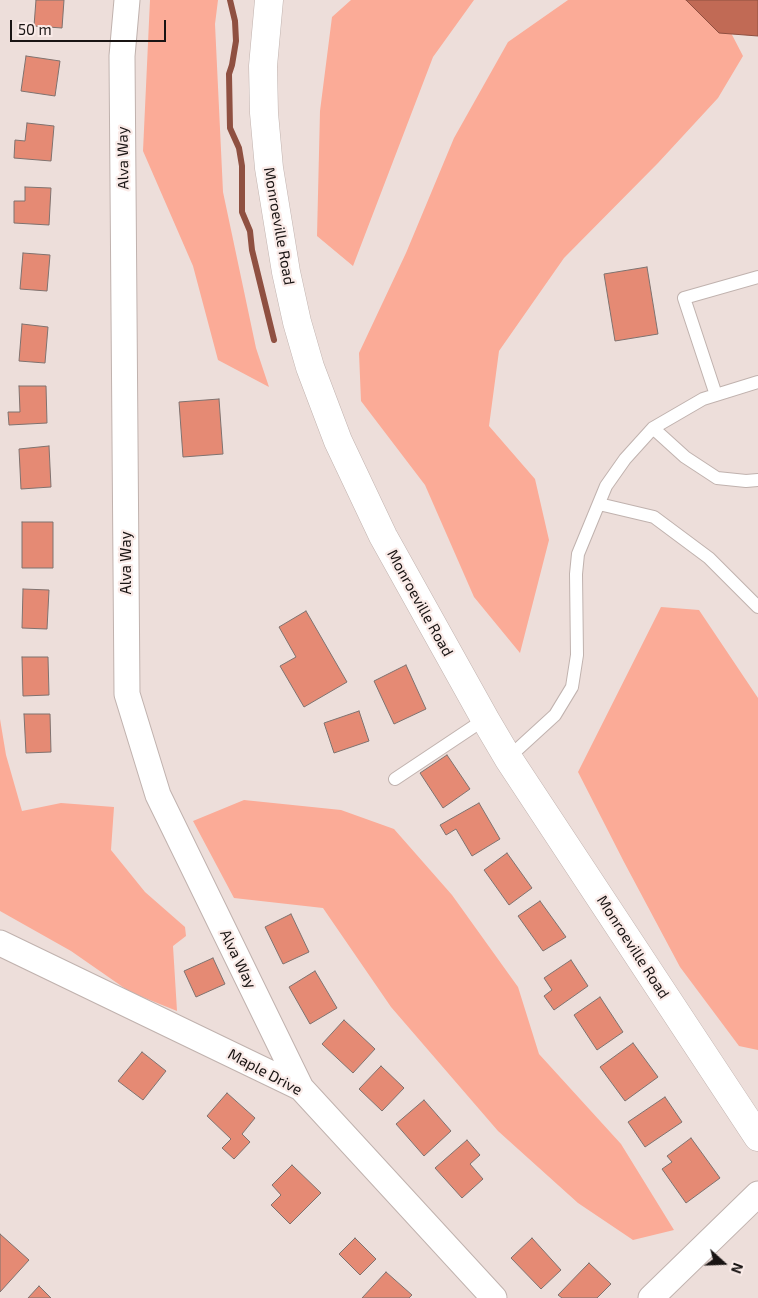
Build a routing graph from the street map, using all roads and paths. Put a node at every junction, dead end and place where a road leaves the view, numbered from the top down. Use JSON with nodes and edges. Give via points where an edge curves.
{"nodes":[{"id":1,"x":127,"y":0,"type":"edge"},
{"id":2,"x":268,"y":0,"type":"edge"},
{"id":3,"x":758,"y":277,"type":"edge"},
{"id":4,"x":758,"y":382,"type":"edge"},
{"id":5,"x":716,"y":395,"type":"junction"},
{"id":6,"x":653,"y":428,"type":"junction"},
{"id":7,"x":758,"y":480,"type":"edge"},
{"id":8,"x":599,"y":504,"type":"junction"},
{"id":9,"x":758,"y":607,"type":"edge"},
{"id":10,"x":485,"y":719,"type":"junction"},
{"id":11,"x":508,"y":758,"type":"junction"},
{"id":12,"x":395,"y":779,"type":"dead end"},
{"id":13,"x":0,"y":942,"type":"edge"},
{"id":14,"x":301,"y":1088,"type":"junction"},
{"id":15,"x":758,"y":1137,"type":"edge"},
{"id":16,"x":758,"y":1194,"type":"edge"},
{"id":17,"x":494,"y":1298,"type":"edge"},
{"id":18,"x":651,"y":1298,"type":"edge"}],
"edges":[{"from":1,"to":14,"type":"street","name":"Alva Way","via":[[122,56],[128,694],[158,795]]},
{"from":2,"to":10,"type":"main road","name":"Monroeville Road","via":[[263,66],[269,168],[286,272],[310,367],[338,441],[383,536]]},
{"from":3,"to":5,"type":"lane","via":[[684,298]]},
{"from":4,"to":5,"type":"lane"},
{"from":5,"to":6,"type":"lane"},
{"from":6,"to":7,"type":"lane","via":[[685,457],[717,478]]},
{"from":6,"to":8,"type":"lane","via":[[625,459],[606,486]]},
{"from":8,"to":9,"type":"lane","via":[[654,517],[709,558]]},
{"from":8,"to":11,"type":"lane","via":[[578,554],[576,655],[572,687],[556,715]]},
{"from":10,"to":11,"type":"main road","name":"Monroeville Road"},
{"from":10,"to":12,"type":"lane"},
{"from":11,"to":15,"type":"main road","name":"Monroeville Road"},
{"from":13,"to":14,"type":"street","name":"Maple Drive"},
{"from":14,"to":17,"type":"street","name":"Maple Drive"},
{"from":16,"to":18,"type":"street"}]}
